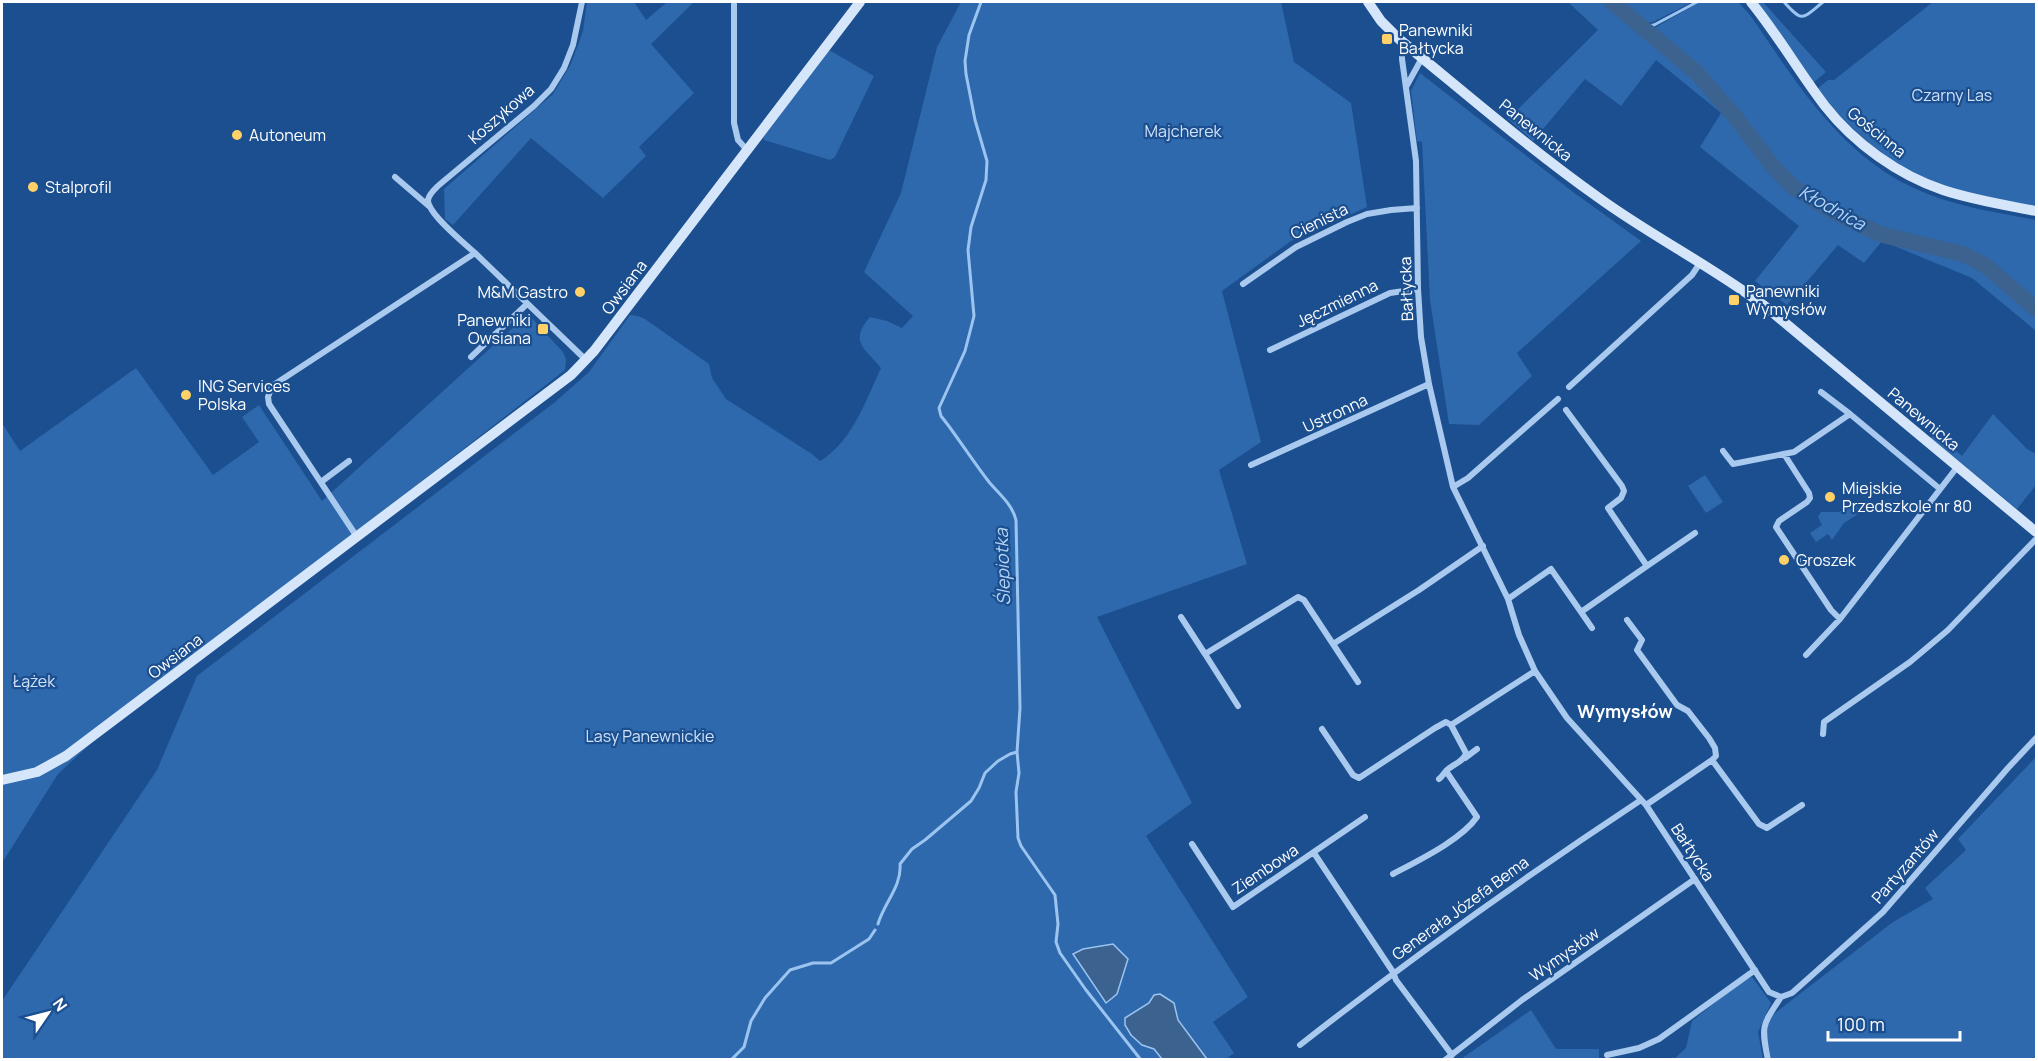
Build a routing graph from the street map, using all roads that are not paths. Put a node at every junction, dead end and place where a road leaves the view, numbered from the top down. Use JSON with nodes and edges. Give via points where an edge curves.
{"nodes":[{"id":1,"x":582,"y":2,"type":"edge"},
{"id":2,"x":734,"y":2,"type":"edge"},
{"id":3,"x":860,"y":2,"type":"edge"},
{"id":4,"x":1368,"y":2,"type":"edge"},
{"id":5,"x":1751,"y":2,"type":"edge"},
{"id":6,"x":1406,"y":45,"type":"junction"},
{"id":7,"x":1422,"y":58,"type":"junction"},
{"id":8,"x":1406,"y":87,"type":"junction"},
{"id":9,"x":747,"y":150,"type":"junction"},
{"id":10,"x":395,"y":177,"type":"dead end"},
{"id":11,"x":429,"y":203,"type":"junction"},
{"id":12,"x":1417,"y":208,"type":"junction"},
{"id":13,"x":2037,"y":211,"type":"edge"},
{"id":14,"x":475,"y":253,"type":"junction"},
{"id":15,"x":1700,"y":263,"type":"junction"},
{"id":16,"x":1243,"y":284,"type":"dead end"},
{"id":17,"x":1418,"y":289,"type":"junction"},
{"id":18,"x":527,"y":304,"type":"junction"},
{"id":19,"x":1270,"y":350,"type":"dead end"},
{"id":20,"x":471,"y":357,"type":"dead end"},
{"id":21,"x":586,"y":360,"type":"junction"},
{"id":22,"x":1429,"y":384,"type":"junction"},
{"id":23,"x":1569,"y":387,"type":"dead end"},
{"id":24,"x":1821,"y":392,"type":"dead end"},
{"id":25,"x":1558,"y":399,"type":"dead end"},
{"id":26,"x":1566,"y":410,"type":"dead end"},
{"id":27,"x":1850,"y":414,"type":"junction"},
{"id":28,"x":1723,"y":451,"type":"dead end"},
{"id":29,"x":1784,"y":454,"type":"junction"},
{"id":30,"x":349,"y":461,"type":"dead end"},
{"id":31,"x":1251,"y":465,"type":"dead end"},
{"id":32,"x":1958,"y":466,"type":"junction"},
{"id":33,"x":321,"y":482,"type":"junction"},
{"id":34,"x":1454,"y":487,"type":"junction"},
{"id":35,"x":1940,"y":489,"type":"junction"},
{"id":36,"x":2037,"y":532,"type":"edge"},
{"id":37,"x":1695,"y":533,"type":"dead end"},
{"id":38,"x":357,"y":537,"type":"junction"},
{"id":39,"x":2037,"y":539,"type":"edge"},
{"id":40,"x":1483,"y":546,"type":"junction"},
{"id":41,"x":1647,"y":566,"type":"junction"},
{"id":42,"x":1508,"y":599,"type":"junction"},
{"id":43,"x":1581,"y":612,"type":"junction"},
{"id":44,"x":1181,"y":617,"type":"dead end"},
{"id":45,"x":1840,"y":619,"type":"junction"},
{"id":46,"x":1627,"y":620,"type":"dead end"},
{"id":47,"x":1592,"y":628,"type":"dead end"},
{"id":48,"x":1333,"y":644,"type":"junction"},
{"id":49,"x":1205,"y":654,"type":"junction"},
{"id":50,"x":1806,"y":655,"type":"dead end"},
{"id":51,"x":1534,"y":670,"type":"junction"},
{"id":52,"x":1358,"y":682,"type":"dead end"},
{"id":53,"x":1238,"y":706,"type":"dead end"},
{"id":54,"x":1450,"y":725,"type":"junction"},
{"id":55,"x":1322,"y":729,"type":"dead end"},
{"id":56,"x":1823,"y":734,"type":"dead end"},
{"id":57,"x":2037,"y":738,"type":"edge"},
{"id":58,"x":1478,"y":749,"type":"dead end"},
{"id":59,"x":1464,"y":758,"type":"junction"},
{"id":60,"x":1712,"y":760,"type":"junction"},
{"id":61,"x":1446,"y":771,"type":"junction"},
{"id":62,"x":1439,"y":779,"type":"dead end"},
{"id":63,"x":2,"y":780,"type":"edge"},
{"id":64,"x":1643,"y":803,"type":"junction"},
{"id":65,"x":1802,"y":805,"type":"dead end"},
{"id":66,"x":1365,"y":817,"type":"dead end"},
{"id":67,"x":1192,"y":844,"type":"dead end"},
{"id":68,"x":1314,"y":853,"type":"junction"},
{"id":69,"x":1393,"y":874,"type":"dead end"},
{"id":70,"x":1695,"y":879,"type":"junction"},
{"id":71,"x":1755,"y":970,"type":"junction"},
{"id":72,"x":1393,"y":972,"type":"junction"},
{"id":73,"x":1781,"y":997,"type":"junction"},
{"id":74,"x":1300,"y":1044,"type":"dead end"},
{"id":75,"x":1452,"y":1055,"type":"junction"},
{"id":76,"x":1607,"y":1055,"type":"dead end"},
{"id":77,"x":1445,"y":1059,"type":"edge"},
{"id":78,"x":1768,"y":1059,"type":"edge"}],
"edges":[{"from":1,"to":11,"type":"street","name":"Koszykowa","via":[[573,45],[550,89],[439,185]]},
{"from":2,"to":9,"type":"street","via":[[734,123],[738,140]]},
{"from":3,"to":9,"type":"street","name":"Owsiana"},
{"from":4,"to":6,"type":"street","name":"Panewnicka"},
{"from":5,"to":13,"type":"street","name":"Gościnna","via":[[1827,108],[1882,158],[1941,189]]},
{"from":6,"to":7,"type":"street","name":"Panewnicka"},
{"from":6,"to":8,"type":"street","name":"Bałtycka","via":[[1401,55]]},
{"from":7,"to":8,"type":"street"},
{"from":7,"to":15,"type":"street","name":"Panewnicka","via":[[1594,195]]},
{"from":8,"to":12,"type":"street","name":"Bałtycka","via":[[1414,140]]},
{"from":9,"to":21,"type":"street","name":"Owsiana"},
{"from":10,"to":11,"type":"street"},
{"from":11,"to":14,"type":"street"},
{"from":12,"to":16,"type":"street","name":"Cienista","via":[[1367,214],[1347,222],[1296,246]]},
{"from":12,"to":17,"type":"street","name":"Bałtycka"},
{"from":14,"to":18,"type":"street"},
{"from":14,"to":33,"type":"street","via":[[272,386],[269,404]]},
{"from":15,"to":23,"type":"street","via":[[1692,275]]},
{"from":15,"to":32,"type":"street","name":"Panewnicka","via":[[1766,308]]},
{"from":17,"to":19,"type":"street","name":"Jęczmienna","via":[[1390,292]]},
{"from":17,"to":22,"type":"street","name":"Bałtycka"},
{"from":18,"to":20,"type":"street"},
{"from":18,"to":21,"type":"street"},
{"from":21,"to":38,"type":"street","name":"Owsiana","via":[[555,389]]},
{"from":22,"to":31,"type":"street","name":"Ustronna"},
{"from":22,"to":34,"type":"street","name":"Bałtycka"},
{"from":24,"to":27,"type":"street"},
{"from":25,"to":34,"type":"street"},
{"from":26,"to":41,"type":"street","via":[[1622,486],[1621,498],[1608,507]]},
{"from":27,"to":29,"type":"street","via":[[1794,452]]},
{"from":27,"to":35,"type":"street"},
{"from":28,"to":29,"type":"street","via":[[1733,464]]},
{"from":29,"to":45,"type":"street","via":[[1810,498],[1776,527]]},
{"from":30,"to":33,"type":"street"},
{"from":32,"to":35,"type":"street","name":"Panewnicka"},
{"from":32,"to":36,"type":"street","name":"Panewnicka"},
{"from":33,"to":38,"type":"street"},
{"from":34,"to":40,"type":"street","name":"Bałtycka"},
{"from":35,"to":45,"type":"street","name":"Panewnicka"},
{"from":37,"to":41,"type":"street"},
{"from":38,"to":63,"type":"street","name":"Owsiana","via":[[66,756],[32,773]]},
{"from":39,"to":56,"type":"street","via":[[1948,630],[1910,662],[1824,722]]},
{"from":40,"to":42,"type":"street","name":"Bałtycka"},
{"from":40,"to":48,"type":"street"},
{"from":41,"to":43,"type":"street"},
{"from":42,"to":43,"type":"street","via":[[1551,569]]},
{"from":42,"to":51,"type":"street","name":"Bałtycka"},
{"from":43,"to":47,"type":"street"},
{"from":44,"to":49,"type":"street"},
{"from":45,"to":50,"type":"street","name":"Panewnicka"},
{"from":46,"to":60,"type":"street","via":[[1642,640],[1637,650],[1677,705],[1688,711],[1709,738],[1715,748]]},
{"from":48,"to":49,"type":"street","via":[[1304,600],[1298,597]]},
{"from":48,"to":52,"type":"street"},
{"from":49,"to":53,"type":"street"},
{"from":51,"to":54,"type":"street"},
{"from":51,"to":64,"type":"street","name":"Bałtycka","via":[[1567,718]]},
{"from":54,"to":55,"type":"street","via":[[1446,722],[1359,778],[1353,776]]},
{"from":54,"to":59,"type":"street","via":[[1466,753]]},
{"from":57,"to":73,"type":"street","name":"Partyzantów","via":[[1884,912],[1792,993]]},
{"from":58,"to":59,"type":"street"},
{"from":59,"to":61,"type":"street"},
{"from":60,"to":64,"type":"street","name":"Generała Józefa Bema"},
{"from":60,"to":65,"type":"street","via":[[1759,824],[1767,828]]},
{"from":61,"to":62,"type":"street"},
{"from":61,"to":69,"type":"street","via":[[1477,816],[1470,827]]},
{"from":64,"to":70,"type":"street","name":"Bałtycka"},
{"from":64,"to":72,"type":"street","name":"Generała Józefa Bema","via":[[1531,873]]},
{"from":66,"to":68,"type":"street","name":"Ziembowa"},
{"from":67,"to":68,"type":"street","name":"Ziembowa","via":[[1233,907]]},
{"from":68,"to":72,"type":"street","name":"Ziembowa"},
{"from":70,"to":71,"type":"street","name":"Bałtycka"},
{"from":70,"to":75,"type":"street","name":"Wymysłów","via":[[1522,1000]]},
{"from":71,"to":73,"type":"street","name":"Bałtycka","via":[[1770,992]]},
{"from":71,"to":76,"type":"street","via":[[1659,1039]]},
{"from":72,"to":74,"type":"street","name":"Generała Józefa Bema"},
{"from":72,"to":75,"type":"street"},
{"from":73,"to":78,"type":"street","via":[[1763,1032]]},
{"from":75,"to":77,"type":"street","name":"Wymysłów"}]}
